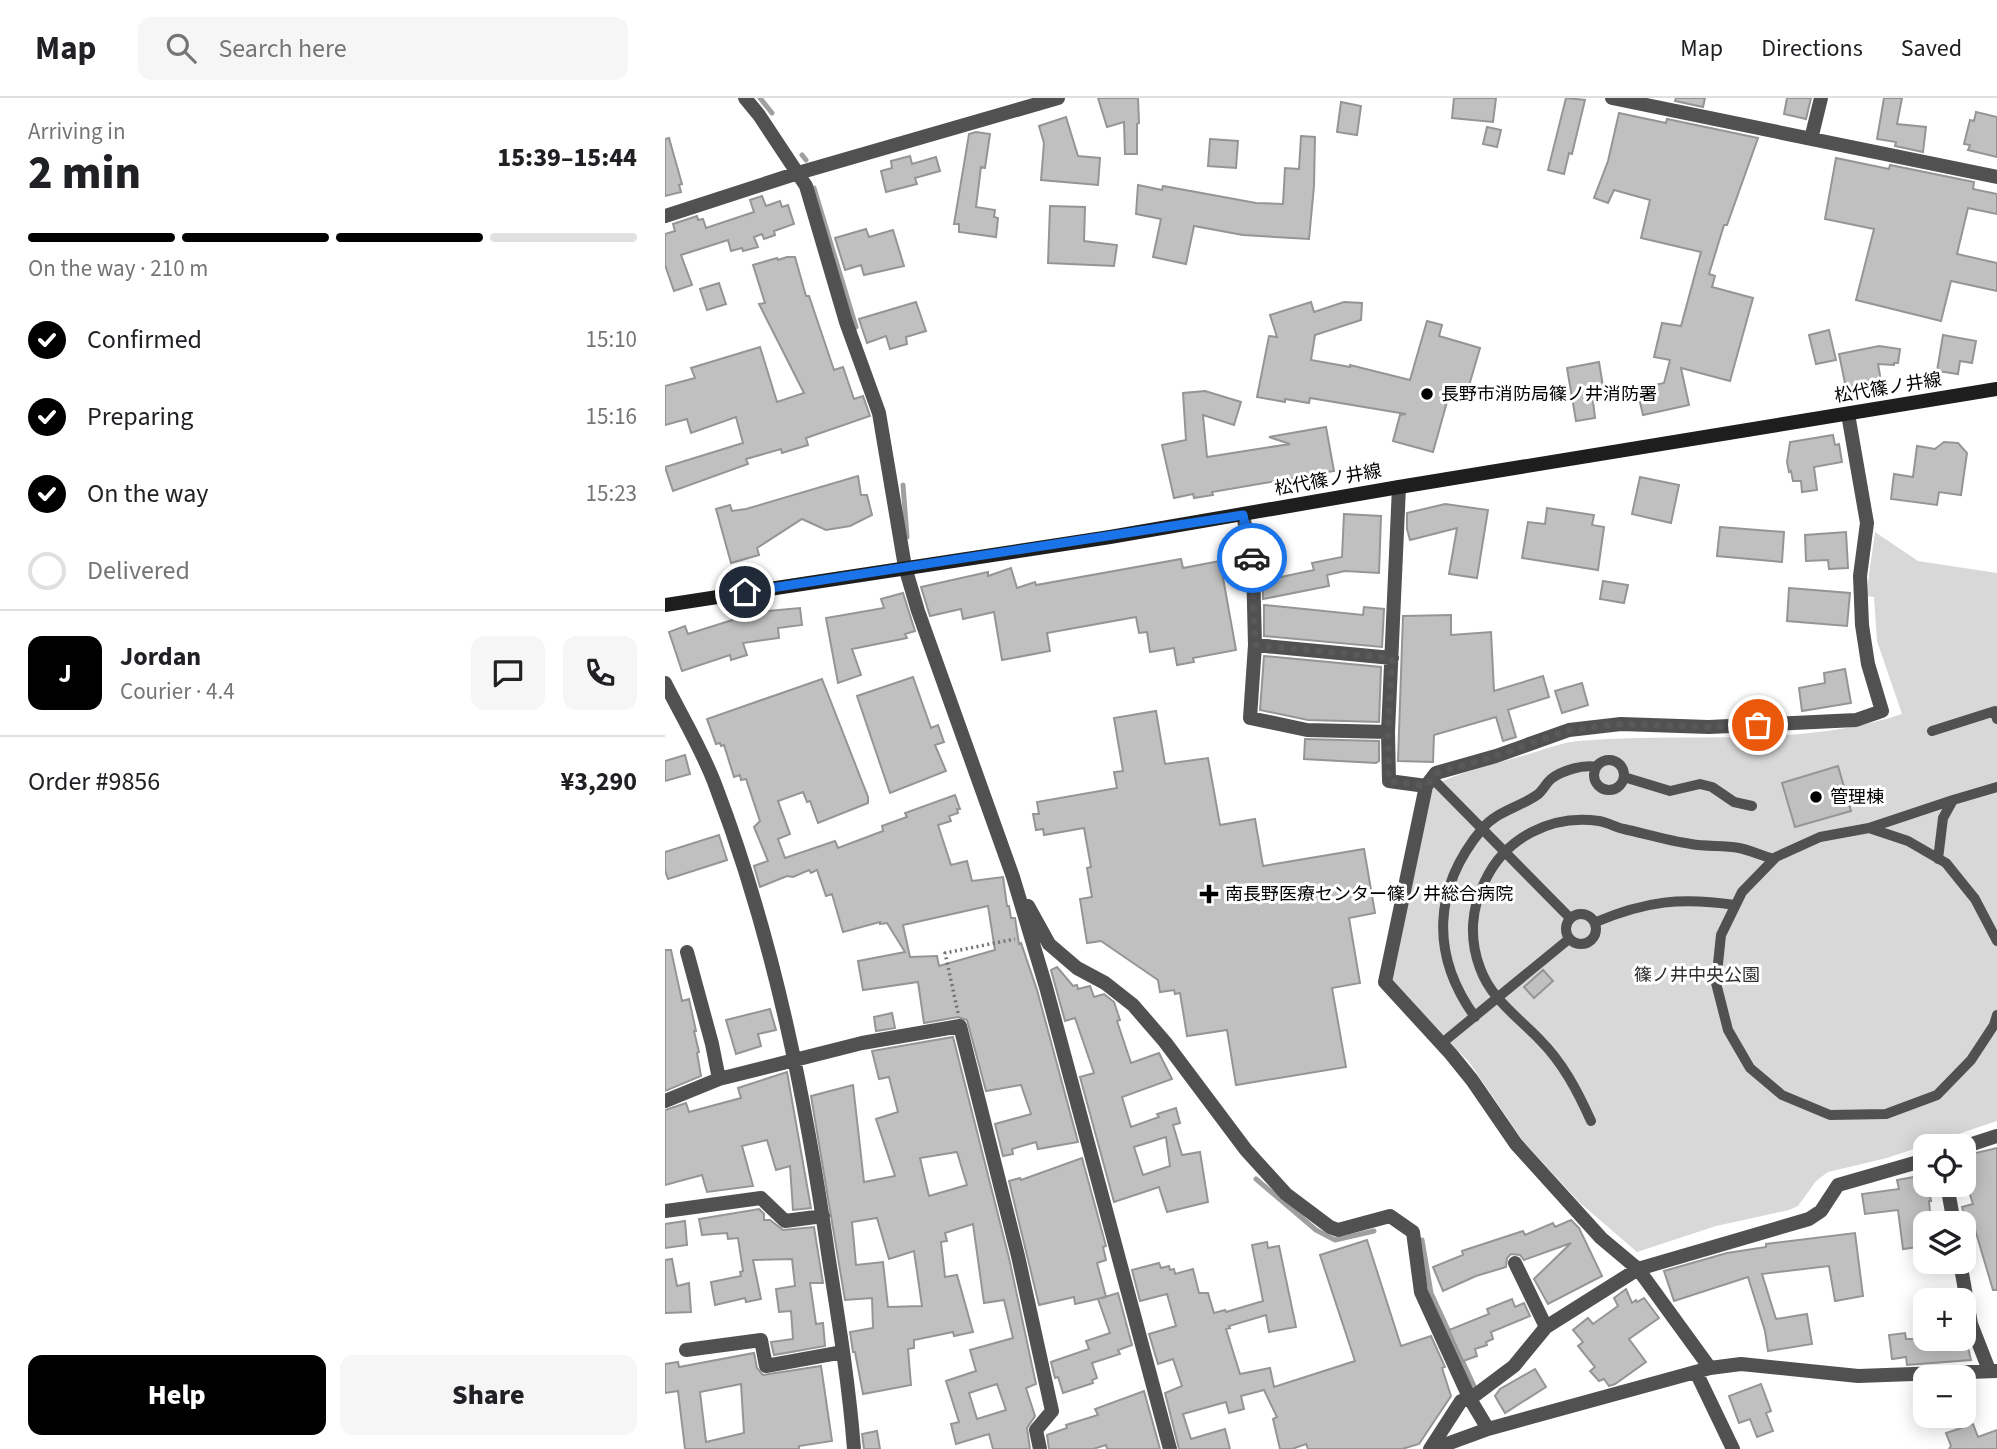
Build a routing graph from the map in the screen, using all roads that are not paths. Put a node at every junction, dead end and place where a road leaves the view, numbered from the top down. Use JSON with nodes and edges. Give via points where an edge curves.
{"nodes":[{"id":1,"x":745,"y":98,"type":"edge"},
{"id":2,"x":1058,"y":98,"type":"edge"},
{"id":3,"x":1612,"y":98,"type":"edge"},
{"id":4,"x":1821,"y":98,"type":"edge"},
{"id":5,"x":1630,"y":100,"type":"edge"},
{"id":6,"x":1811,"y":139,"type":"junction"},
{"id":7,"x":798,"y":173,"type":"junction"},
{"id":8,"x":1997,"y":177,"type":"edge"},
{"id":9,"x":665,"y":216,"type":"edge"},
{"id":10,"x":1997,"y":389,"type":"edge"},
{"id":11,"x":1848,"y":414,"type":"junction"},
{"id":12,"x":1399,"y":487,"type":"junction"},
{"id":13,"x":1243,"y":515,"type":"junction"},
{"id":14,"x":905,"y":567,"type":"junction"},
{"id":15,"x":665,"y":605,"type":"edge"},
{"id":16,"x":1255,"y":645,"type":"junction"},
{"id":17,"x":1392,"y":658,"type":"junction"},
{"id":18,"x":665,"y":683,"type":"edge"},
{"id":19,"x":1997,"y":719,"type":"edge"},
{"id":20,"x":1932,"y":731,"type":"dead end"},
{"id":21,"x":1388,"y":732,"type":"junction"},
{"id":22,"x":1596,"y":767,"type":"junction"},
{"id":23,"x":1624,"y":777,"type":"junction"},
{"id":24,"x":1429,"y":782,"type":"junction"},
{"id":25,"x":1997,"y":787,"type":"edge"},
{"id":26,"x":1953,"y":800,"type":"junction"},
{"id":27,"x":1752,"y":806,"type":"dead end"},
{"id":28,"x":1482,"y":828,"type":"junction"},
{"id":29,"x":1869,"y":828,"type":"junction"},
{"id":30,"x":1506,"y":852,"type":"junction"},
{"id":31,"x":1774,"y":859,"type":"junction"},
{"id":32,"x":1938,"y":859,"type":"junction"},
{"id":33,"x":1013,"y":877,"type":"junction"},
{"id":34,"x":1735,"y":905,"type":"junction"},
{"id":35,"x":1570,"y":918,"type":"junction"},
{"id":36,"x":1596,"y":922,"type":"junction"},
{"id":37,"x":1569,"y":939,"type":"junction"},
{"id":38,"x":1997,"y":941,"type":"edge"},
{"id":39,"x":687,"y":952,"type":"dead end"},
{"id":40,"x":1497,"y":999,"type":"junction"},
{"id":41,"x":1997,"y":1015,"type":"edge"},
{"id":42,"x":1475,"y":1017,"type":"junction"},
{"id":43,"x":1447,"y":1039,"type":"dead end"},
{"id":44,"x":1991,"y":1039,"type":"edge"},
{"id":45,"x":794,"y":1061,"type":"junction"},
{"id":46,"x":719,"y":1079,"type":"junction"},
{"id":47,"x":665,"y":1101,"type":"edge"},
{"id":48,"x":1591,"y":1121,"type":"dead end"},
{"id":49,"x":1997,"y":1136,"type":"edge"},
{"id":50,"x":1976,"y":1143,"type":"edge"},
{"id":51,"x":1913,"y":1163,"type":"edge"},
{"id":52,"x":665,"y":1211,"type":"edge"},
{"id":53,"x":823,"y":1216,"type":"junction"},
{"id":54,"x":1515,"y":1263,"type":"dead end"},
{"id":55,"x":1639,"y":1269,"type":"junction"},
{"id":56,"x":1962,"y":1274,"type":"edge"},
{"id":57,"x":1546,"y":1327,"type":"junction"},
{"id":58,"x":686,"y":1350,"type":"dead end"},
{"id":59,"x":843,"y":1352,"type":"junction"},
{"id":60,"x":1703,"y":1370,"type":"junction"},
{"id":61,"x":1993,"y":1370,"type":"edge"},
{"id":62,"x":1470,"y":1399,"type":"junction"},
{"id":63,"x":1488,"y":1429,"type":"junction"},
{"id":64,"x":854,"y":1449,"type":"edge"},
{"id":65,"x":1040,"y":1449,"type":"edge"},
{"id":66,"x":1170,"y":1449,"type":"edge"},
{"id":67,"x":1431,"y":1449,"type":"edge"},
{"id":68,"x":1733,"y":1449,"type":"edge"}],
"edges":[{"from":1,"to":7,"type":"street"},
{"from":2,"to":7,"type":"street"},
{"from":3,"to":5,"type":"street"},
{"from":4,"to":6,"type":"street"},
{"from":5,"to":6,"type":"street"},
{"from":6,"to":8,"type":"street"},
{"from":7,"to":9,"type":"street"},
{"from":7,"to":14,"type":"street","via":[[879,413]]},
{"from":10,"to":11,"type":"main road","name":"松代篠ノ井線"},
{"from":11,"to":12,"type":"main road","name":"松代篠ノ井線"},
{"from":11,"to":24,"type":"street","via":[[1867,523],[1860,576],[1862,625],[1882,711],[1856,720],[1709,727],[1621,724],[1569,730],[1436,773]]},
{"from":12,"to":13,"type":"main road","name":"松代篠ノ井線"},
{"from":12,"to":17,"type":"street"},
{"from":13,"to":14,"type":"main road","name":"松代篠ノ井線"},
{"from":13,"to":16,"type":"street","via":[[1253,565]]},
{"from":14,"to":15,"type":"main road","name":"松代篠ノ井線"},
{"from":14,"to":33,"type":"street"},
{"from":16,"to":17,"type":"street"},
{"from":16,"to":21,"type":"street","via":[[1250,718],[1307,730]]},
{"from":17,"to":21,"type":"street"},
{"from":18,"to":45,"type":"street","via":[[716,785],[752,894]]},
{"from":19,"to":20,"type":"street","via":[[1995,711]]},
{"from":21,"to":24,"type":"street","via":[[1389,781]]},
{"from":22,"to":23,"type":"street","via":[[1611,760],[1623,769]]},
{"from":22,"to":23,"type":"street","via":[[1593,774],[1604,790],[1613,790]]},
{"from":22,"to":28,"type":"street","via":[[1567,770],[1540,793],[1500,813]]},
{"from":23,"to":27,"type":"street","via":[[1670,791],[1700,784]]},
{"from":24,"to":28,"type":"street"},
{"from":24,"to":55,"type":"street","via":[[1385,982],[1447,1048],[1516,1144],[1601,1238]]},
{"from":25,"to":26,"type":"street"},
{"from":26,"to":29,"type":"street"},
{"from":26,"to":32,"type":"street","via":[[1943,818]]},
{"from":28,"to":30,"type":"street"},
{"from":28,"to":42,"type":"street","via":[[1457,870],[1443,908],[1442,934],[1463,1001]]},
{"from":29,"to":31,"type":"street","via":[[1820,837]]},
{"from":29,"to":32,"type":"street","via":[[1907,841]]},
{"from":30,"to":31,"type":"street","via":[[1529,832],[1578,820],[1691,844],[1739,848]]},
{"from":30,"to":35,"type":"street"},
{"from":30,"to":40,"type":"street","via":[[1479,893],[1472,937],[1480,969]]},
{"from":31,"to":34,"type":"street"},
{"from":32,"to":38,"type":"street","via":[[1975,899]]},
{"from":33,"to":62,"type":"street","via":[[1049,943],[1133,1005],[1286,1194],[1338,1230],[1390,1216],[1413,1232],[1421,1292]]},
{"from":33,"to":66,"type":"street"},
{"from":34,"to":36,"type":"street","via":[[1681,900],[1650,904]]},
{"from":34,"to":44,"type":"street","via":[[1721,935],[1716,983],[1728,1030],[1750,1068],[1782,1096],[1831,1115],[1886,1114],[1937,1095]]},
{"from":35,"to":36,"type":"street","via":[[1584,913]]},
{"from":35,"to":37,"type":"street","via":[[1566,928]]},
{"from":36,"to":37,"type":"street","via":[[1593,939],[1585,944]]},
{"from":37,"to":40,"type":"street"},
{"from":39,"to":46,"type":"street"},
{"from":40,"to":42,"type":"street"},
{"from":40,"to":48,"type":"street","via":[[1542,1041],[1580,1095]]},
{"from":41,"to":44,"type":"street"},
{"from":42,"to":43,"type":"street"},
{"from":45,"to":46,"type":"street"},
{"from":45,"to":53,"type":"street"},
{"from":45,"to":65,"type":"street","via":[[862,1043],[960,1026],[1052,1411],[1036,1430]]},
{"from":46,"to":47,"type":"street"},
{"from":49,"to":50,"type":"street"},
{"from":51,"to":55,"type":"street","via":[[1838,1185],[1809,1219]]},
{"from":52,"to":53,"type":"street","via":[[761,1198],[785,1222]]},
{"from":53,"to":59,"type":"street"},
{"from":54,"to":57,"type":"street"},
{"from":55,"to":57,"type":"street"},
{"from":55,"to":60,"type":"street"},
{"from":56,"to":61,"type":"street","via":[[1971,1324]]},
{"from":57,"to":62,"type":"street","via":[[1514,1366]]},
{"from":58,"to":59,"type":"street","via":[[761,1340],[766,1366]]},
{"from":59,"to":64,"type":"street"},
{"from":60,"to":61,"type":"street","via":[[1741,1364],[1859,1376]]},
{"from":60,"to":63,"type":"street"},
{"from":60,"to":68,"type":"street"},
{"from":62,"to":63,"type":"street"},
{"from":62,"to":67,"type":"street","via":[[1461,1401]]},
{"from":63,"to":67,"type":"street"}]}
